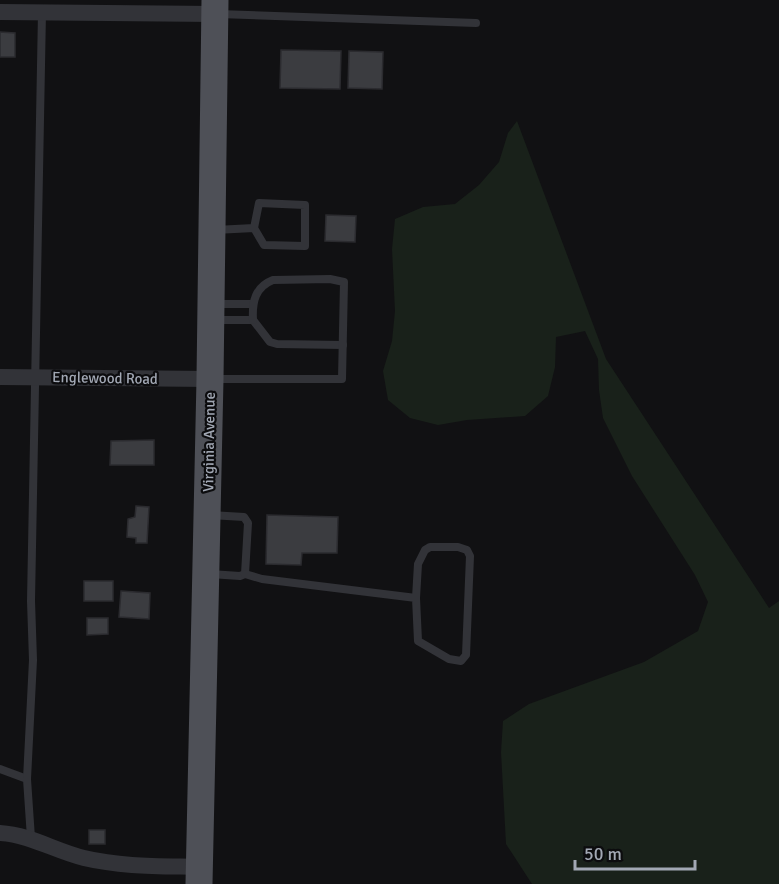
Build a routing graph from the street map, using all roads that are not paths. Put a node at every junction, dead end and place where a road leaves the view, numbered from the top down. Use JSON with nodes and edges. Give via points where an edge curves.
{"nodes":[{"id":1,"x":215,"y":7,"type":"edge"},
{"id":2,"x":0,"y":12,"type":"edge"},
{"id":3,"x":42,"y":12,"type":"junction"},
{"id":4,"x":476,"y":22,"type":"dead end"},
{"id":5,"x":254,"y":228,"type":"junction"},
{"id":6,"x":212,"y":230,"type":"junction"},
{"id":7,"x":252,"y":304,"type":"junction"},
{"id":8,"x":211,"y":312,"type":"junction"},
{"id":9,"x":253,"y":320,"type":"junction"},
{"id":10,"x":343,"y":345,"type":"junction"},
{"id":11,"x":0,"y":377,"type":"edge"},
{"id":12,"x":36,"y":378,"type":"junction"},
{"id":13,"x":210,"y":379,"type":"junction"},
{"id":14,"x":208,"y":515,"type":"junction"},
{"id":15,"x":206,"y":574,"type":"junction"},
{"id":16,"x":245,"y":574,"type":"junction"},
{"id":17,"x":416,"y":598,"type":"junction"},
{"id":18,"x":0,"y":769,"type":"edge"},
{"id":19,"x":27,"y":779,"type":"junction"},
{"id":20,"x":0,"y":833,"type":"edge"},
{"id":21,"x":31,"y":838,"type":"junction"},
{"id":22,"x":200,"y":875,"type":"edge"}],
"edges":[{"from":1,"to":3,"type":"street"},
{"from":1,"to":4,"type":"lane"},
{"from":1,"to":6,"type":"main road","name":"Virginia Avenue"},
{"from":2,"to":3,"type":"street"},
{"from":3,"to":12,"type":"lane"},
{"from":5,"to":5,"type":"lane","via":[[259,202],[306,205],[305,246],[264,245]]},
{"from":5,"to":6,"type":"lane"},
{"from":6,"to":8,"type":"main road","name":"Virginia Avenue"},
{"from":7,"to":8,"type":"lane"},
{"from":7,"to":9,"type":"lane"},
{"from":7,"to":10,"type":"lane","via":[[258,291],[273,280],[344,282]]},
{"from":8,"to":9,"type":"lane"},
{"from":8,"to":13,"type":"main road","name":"Virginia Avenue"},
{"from":9,"to":10,"type":"lane","via":[[270,342],[277,344]]},
{"from":10,"to":13,"type":"lane","via":[[342,379]]},
{"from":11,"to":12,"type":"street","name":"Englewood Road"},
{"from":12,"to":13,"type":"street","name":"Englewood Road"},
{"from":12,"to":19,"type":"lane","via":[[33,660]]},
{"from":13,"to":14,"type":"main road","name":"Virginia Avenue"},
{"from":14,"to":15,"type":"main road","name":"Virginia Avenue"},
{"from":14,"to":16,"type":"lane","via":[[244,518],[248,523]]},
{"from":15,"to":16,"type":"lane"},
{"from":15,"to":22,"type":"main road","name":"Virginia Avenue"},
{"from":16,"to":17,"type":"lane"},
{"from":17,"to":17,"type":"lane","via":[[418,641],[460,661],[466,655],[470,556],[467,550],[425,550],[418,564]]},
{"from":18,"to":19,"type":"lane"},
{"from":19,"to":21,"type":"lane"},
{"from":20,"to":21,"type":"street"},
{"from":21,"to":22,"type":"street","via":[[80,857]]}]}
